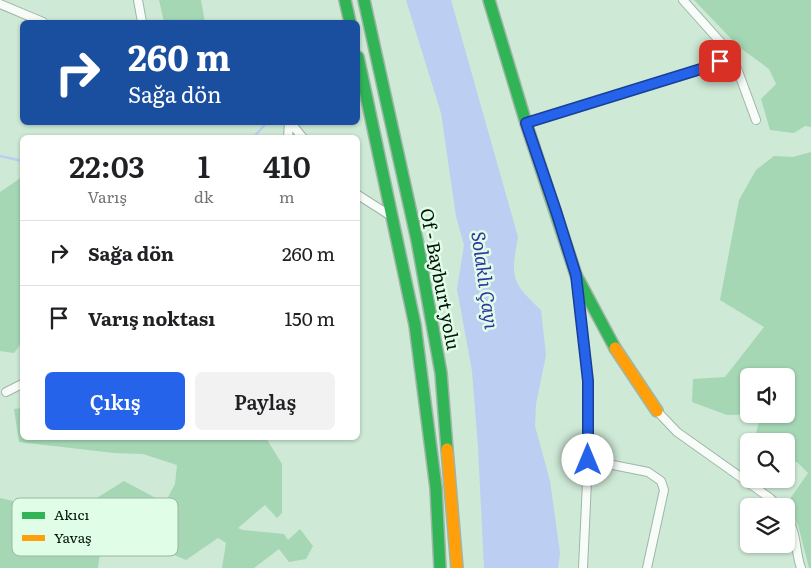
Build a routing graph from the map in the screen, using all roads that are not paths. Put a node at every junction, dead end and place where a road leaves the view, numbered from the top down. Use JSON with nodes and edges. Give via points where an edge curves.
{"nodes":[{"id":1,"x":138,"y":0,"type":"edge"},
{"id":2,"x":345,"y":0,"type":"edge"},
{"id":3,"x":364,"y":0,"type":"edge"},
{"id":4,"x":488,"y":0,"type":"edge"},
{"id":5,"x":683,"y":0,"type":"edge"},
{"id":6,"x":0,"y":4,"type":"edge"},
{"id":7,"x":37,"y":20,"type":"edge"},
{"id":8,"x":142,"y":20,"type":"edge"},
{"id":9,"x":350,"y":20,"type":"edge"},
{"id":10,"x":725,"y":47,"type":"junction"},
{"id":11,"x":360,"y":66,"type":"edge"},
{"id":12,"x":756,"y":120,"type":"dead end"},
{"id":13,"x":526,"y":123,"type":"junction"},
{"id":14,"x":292,"y":125,"type":"edge"},
{"id":15,"x":301,"y":135,"type":"edge"},
{"id":16,"x":360,"y":196,"type":"edge"},
{"id":17,"x":392,"y":216,"type":"junction"},
{"id":18,"x":576,"y":275,"type":"junction"},
{"id":19,"x":20,"y":385,"type":"edge"},
{"id":20,"x":6,"y":392,"type":"dead end"},
{"id":21,"x":657,"y":411,"type":"joint"},
{"id":22,"x":588,"y":460,"type":"junction"},
{"id":23,"x":770,"y":498,"type":"edge"},
{"id":24,"x":795,"y":545,"type":"edge"},
{"id":25,"x":440,"y":568,"type":"edge"},
{"id":26,"x":457,"y":568,"type":"edge"},
{"id":27,"x":583,"y":568,"type":"edge"},
{"id":28,"x":647,"y":568,"type":"edge"},
{"id":29,"x":801,"y":568,"type":"edge"}],
"edges":[{"from":1,"to":8,"type":"street"},
{"from":2,"to":9,"type":"main road"},
{"from":3,"to":26,"type":"main road","name":"Of - Bayburt yolu","via":[[417,240],[441,373]]},
{"from":4,"to":13,"type":"main road"},
{"from":5,"to":10,"type":"street"},
{"from":6,"to":7,"type":"street"},
{"from":10,"to":12,"type":"street","via":[[735,63]]},
{"from":10,"to":13,"type":"street","via":[[726,54],[720,61],[704,68]]},
{"from":11,"to":17,"type":"main road","name":"Of - Bayburt yolu"},
{"from":13,"to":18,"type":"main road"},
{"from":14,"to":15,"type":"street"},
{"from":16,"to":17,"type":"street"},
{"from":17,"to":25,"type":"main road","name":"Of - Bayburt yolu","via":[[415,325],[436,488]]},
{"from":18,"to":21,"type":"main road","via":[[615,349]]},
{"from":18,"to":22,"type":"street","via":[[588,381]]},
{"from":19,"to":20,"type":"street"},
{"from":21,"to":23,"type":"street","via":[[677,432]]},
{"from":22,"to":27,"type":"street"},
{"from":22,"to":28,"type":"street","via":[[648,472],[661,481],[664,490]]},
{"from":24,"to":29,"type":"street"}]}
